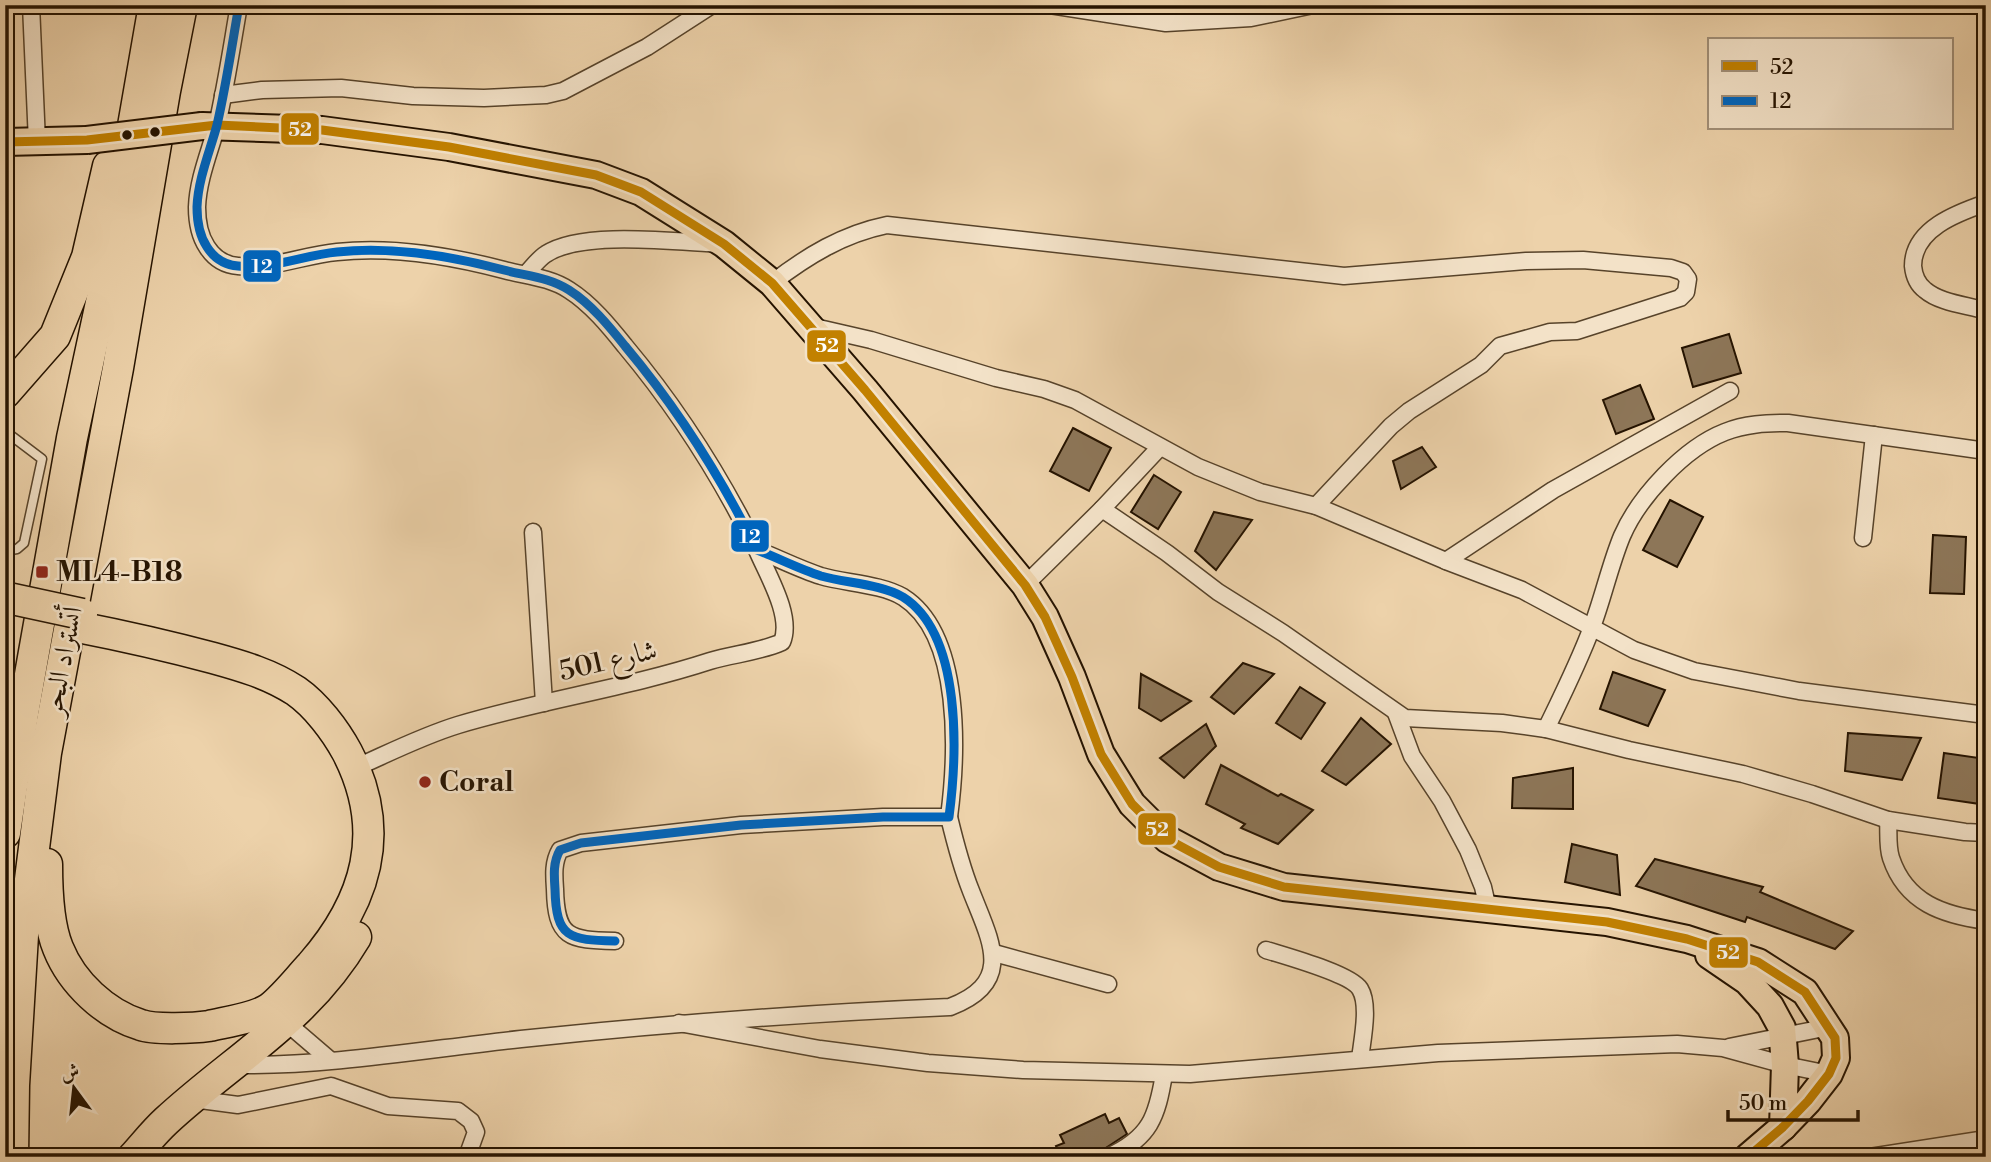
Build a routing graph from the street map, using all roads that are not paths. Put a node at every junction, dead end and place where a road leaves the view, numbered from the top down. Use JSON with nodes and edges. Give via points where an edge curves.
{"nodes":[{"id":1,"x":31,"y":5,"type":"edge"},
{"id":2,"x":154,"y":5,"type":"edge"},
{"id":3,"x":181,"y":5,"type":"edge"},
{"id":4,"x":239,"y":5,"type":"edge"},
{"id":5,"x":712,"y":5,"type":"edge"},
{"id":6,"x":1050,"y":5,"type":"edge"},
{"id":7,"x":1313,"y":5,"type":"edge"},
{"id":8,"x":148,"y":39,"type":"junction"},
{"id":9,"x":223,"y":95,"type":"junction"},
{"id":10,"x":209,"y":126,"type":"junction"},
{"id":11,"x":5,"y":142,"type":"edge"},
{"id":12,"x":37,"y":142,"type":"junction"},
{"id":13,"x":1986,"y":203,"type":"edge"},
{"id":14,"x":724,"y":244,"type":"junction"},
{"id":15,"x":526,"y":274,"type":"junction"},
{"id":16,"x":772,"y":284,"type":"junction"},
{"id":17,"x":1986,"y":311,"type":"edge"},
{"id":18,"x":810,"y":326,"type":"junction"},
{"id":19,"x":1730,"y":391,"type":"dead end"},
{"id":20,"x":5,"y":393,"type":"edge"},
{"id":21,"x":5,"y":431,"type":"edge"},
{"id":22,"x":1874,"y":435,"type":"junction"},
{"id":23,"x":63,"y":447,"type":"junction"},
{"id":24,"x":1160,"y":447,"type":"junction"},
{"id":25,"x":1986,"y":451,"type":"edge"},
{"id":26,"x":42,"y":459,"type":"junction"},
{"id":27,"x":1317,"y":506,"type":"junction"},
{"id":28,"x":1102,"y":509,"type":"junction"},
{"id":29,"x":533,"y":532,"type":"dead end"},
{"id":30,"x":1863,"y":538,"type":"dead end"},
{"id":31,"x":757,"y":550,"type":"junction"},
{"id":32,"x":5,"y":551,"type":"edge"},
{"id":33,"x":1446,"y":561,"type":"junction"},
{"id":34,"x":1025,"y":585,"type":"junction"},
{"id":35,"x":6,"y":603,"type":"edge"},
{"id":36,"x":1591,"y":629,"type":"junction"},
{"id":37,"x":544,"y":704,"type":"junction"},
{"id":38,"x":1395,"y":713,"type":"junction"},
{"id":39,"x":1986,"y":715,"type":"edge"},
{"id":40,"x":1546,"y":729,"type":"junction"},
{"id":41,"x":46,"y":753,"type":"junction"},
{"id":42,"x":364,"y":764,"type":"junction"},
{"id":43,"x":949,"y":817,"type":"junction"},
{"id":44,"x":1888,"y":820,"type":"junction"},
{"id":45,"x":5,"y":833,"type":"edge"},
{"id":46,"x":1986,"y":833,"type":"edge"},
{"id":47,"x":1488,"y":909,"type":"junction"},
{"id":48,"x":1986,"y":921,"type":"edge"},
{"id":49,"x":1687,"y":939,"type":"junction"},
{"id":50,"x":615,"y":941,"type":"dead end"},
{"id":51,"x":1266,"y":950,"type":"dead end"},
{"id":52,"x":994,"y":953,"type":"junction"},
{"id":53,"x":1108,"y":984,"type":"dead end"},
{"id":54,"x":278,"y":1016,"type":"junction"},
{"id":55,"x":679,"y":1023,"type":"junction"},
{"id":56,"x":1829,"y":1027,"type":"junction"},
{"id":57,"x":1782,"y":1038,"type":"junction"},
{"id":58,"x":1723,"y":1048,"type":"junction"},
{"id":59,"x":1360,"y":1059,"type":"junction"},
{"id":60,"x":330,"y":1060,"type":"junction"},
{"id":61,"x":234,"y":1065,"type":"junction"},
{"id":62,"x":1785,"y":1065,"type":"junction"},
{"id":63,"x":1829,"y":1073,"type":"junction"},
{"id":64,"x":1164,"y":1074,"type":"junction"},
{"id":65,"x":194,"y":1099,"type":"junction"},
{"id":66,"x":1783,"y":1127,"type":"junction"},
{"id":67,"x":1986,"y":1139,"type":"edge"},
{"id":68,"x":1745,"y":1156,"type":"edge"},
{"id":69,"x":13,"y":1157,"type":"edge"},
{"id":70,"x":133,"y":1157,"type":"edge"},
{"id":71,"x":467,"y":1157,"type":"edge"},
{"id":72,"x":1108,"y":1157,"type":"edge"},
{"id":73,"x":1870,"y":1157,"type":"edge"}],
"edges":[{"from":1,"to":12,"type":"street"},
{"from":2,"to":8,"type":"highway","name":"أتستراد البحر"},
{"from":3,"to":41,"type":"highway","name":"أتستراد البحر"},
{"from":4,"to":9,"type":"street"},
{"from":5,"to":9,"type":"street","via":[[647,47],[563,91],[546,95],[413,96],[341,88]]},
{"from":6,"to":7,"type":"street","via":[[1166,23],[1251,18]]},
{"from":8,"to":20,"type":"highway","via":[[105,174],[87,257],[55,336]]},
{"from":8,"to":23,"type":"highway","name":"أتستراد البحر","via":[[108,270]]},
{"from":9,"to":10,"type":"street"},
{"from":10,"to":12,"type":"main road","bridge":true},
{"from":10,"to":14,"type":"main road","via":[[322,130],[449,147],[596,175],[641,192]]},
{"from":10,"to":15,"type":"street","via":[[197,205],[199,229],[220,261],[268,265],[340,251],[387,251]]},
{"from":11,"to":12,"type":"main road"},
{"from":13,"to":17,"type":"street","via":[[1939,224],[1921,242],[1913,261],[1917,282],[1926,291]]},
{"from":14,"to":15,"type":"street","via":[[627,240],[569,245],[546,254]]},
{"from":14,"to":16,"type":"main road"},
{"from":15,"to":31,"type":"street","via":[[567,289],[617,335],[716,474]]},
{"from":16,"to":18,"type":"main road"},
{"from":16,"to":27,"type":"street","via":[[806,257],[862,230],[887,225],[1344,276],[1583,260],[1671,268],[1688,279],[1680,298],[1577,331],[1550,332],[1500,346],[1481,365],[1391,426]]},
{"from":18,"to":24,"type":"street","via":[[1044,389],[1100,412]]},
{"from":18,"to":34,"type":"main road"},
{"from":19,"to":33,"type":"street","via":[[1553,490]]},
{"from":21,"to":26,"type":"lane"},
{"from":22,"to":25,"type":"street"},
{"from":22,"to":30,"type":"street"},
{"from":22,"to":36,"type":"street","via":[[1760,423],[1710,439],[1680,462],[1638,507],[1621,539]]},
{"from":23,"to":26,"type":"lane"},
{"from":23,"to":45,"type":"highway","name":"أتستراد البحر"},
{"from":24,"to":27,"type":"street","via":[[1260,492]]},
{"from":24,"to":28,"type":"street"},
{"from":26,"to":32,"type":"lane","via":[[24,543],[17,550]]},
{"from":27,"to":33,"type":"street"},
{"from":28,"to":34,"type":"street"},
{"from":28,"to":38,"type":"street"},
{"from":29,"to":37,"type":"street"},
{"from":31,"to":37,"type":"street","name":"شارع 501","via":[[784,613],[782,642],[651,680]]},
{"from":31,"to":43,"type":"street","via":[[819,576],[901,596],[931,627],[942,653],[953,724]]},
{"from":33,"to":36,"type":"street","via":[[1522,590]]},
{"from":34,"to":47,"type":"main road","via":[[1072,677],[1101,754],[1132,804],[1167,839],[1219,867],[1284,887]]},
{"from":35,"to":42,"type":"highway","via":[[262,672],[298,692]]},
{"from":36,"to":39,"type":"street","via":[[1694,671],[1799,691]]},
{"from":36,"to":40,"type":"street"},
{"from":37,"to":42,"type":"street","name":"شارع 501","via":[[458,725]]},
{"from":38,"to":40,"type":"street","via":[[1413,720]]},
{"from":38,"to":47,"type":"street","via":[[1412,756],[1468,850]]},
{"from":40,"to":44,"type":"street","via":[[1743,775]]},
{"from":41,"to":54,"type":"highway","via":[[47,896],[57,948],[97,1002],[142,1026],[196,1028]]},
{"from":41,"to":69,"type":"highway","name":"أتستراد البحر","via":[[23,935]]},
{"from":42,"to":54,"type":"highway","via":[[370,845],[365,873],[350,909]]},
{"from":43,"to":50,"type":"street","via":[[741,825],[581,843],[560,850],[554,865],[559,922],[580,939]]},
{"from":43,"to":52,"type":"street","via":[[959,859]]},
{"from":44,"to":46,"type":"street"},
{"from":44,"to":48,"type":"street","via":[[1891,857],[1908,889],[1937,909]]},
{"from":47,"to":49,"type":"main road","via":[[1606,922]]},
{"from":49,"to":56,"type":"main road","via":[[1758,961],[1805,992]]},
{"from":49,"to":57,"type":"main road","via":[[1747,981],[1770,1006],[1782,1028]]},
{"from":51,"to":59,"type":"street","via":[[1345,977],[1360,989],[1365,1013]]},
{"from":52,"to":53,"type":"street"},
{"from":52,"to":55,"type":"street","via":[[984,986],[968,1000],[950,1007]]},
{"from":54,"to":60,"type":"street"},
{"from":54,"to":61,"type":"highway"},
{"from":55,"to":60,"type":"street"},
{"from":55,"to":64,"type":"street","via":[[928,1063]]},
{"from":56,"to":57,"type":"street"},
{"from":56,"to":63,"type":"main road","via":[[1836,1058]]},
{"from":57,"to":58,"type":"street"},
{"from":57,"to":62,"type":"main road"},
{"from":58,"to":59,"type":"street","via":[[1569,1046]]},
{"from":58,"to":62,"type":"street"},
{"from":59,"to":64,"type":"street"},
{"from":60,"to":61,"type":"street"},
{"from":61,"to":65,"type":"highway"},
{"from":62,"to":63,"type":"street"},
{"from":62,"to":66,"type":"main road"},
{"from":63,"to":66,"type":"main road"},
{"from":64,"to":72,"type":"street","via":[[1148,1128],[1133,1145]]},
{"from":65,"to":70,"type":"highway","via":[[165,1121]]},
{"from":65,"to":71,"type":"street","via":[[238,1105],[331,1086],[388,1106],[458,1111],[476,1132]]},
{"from":66,"to":68,"type":"main road"},
{"from":67,"to":73,"type":"street"}]}
